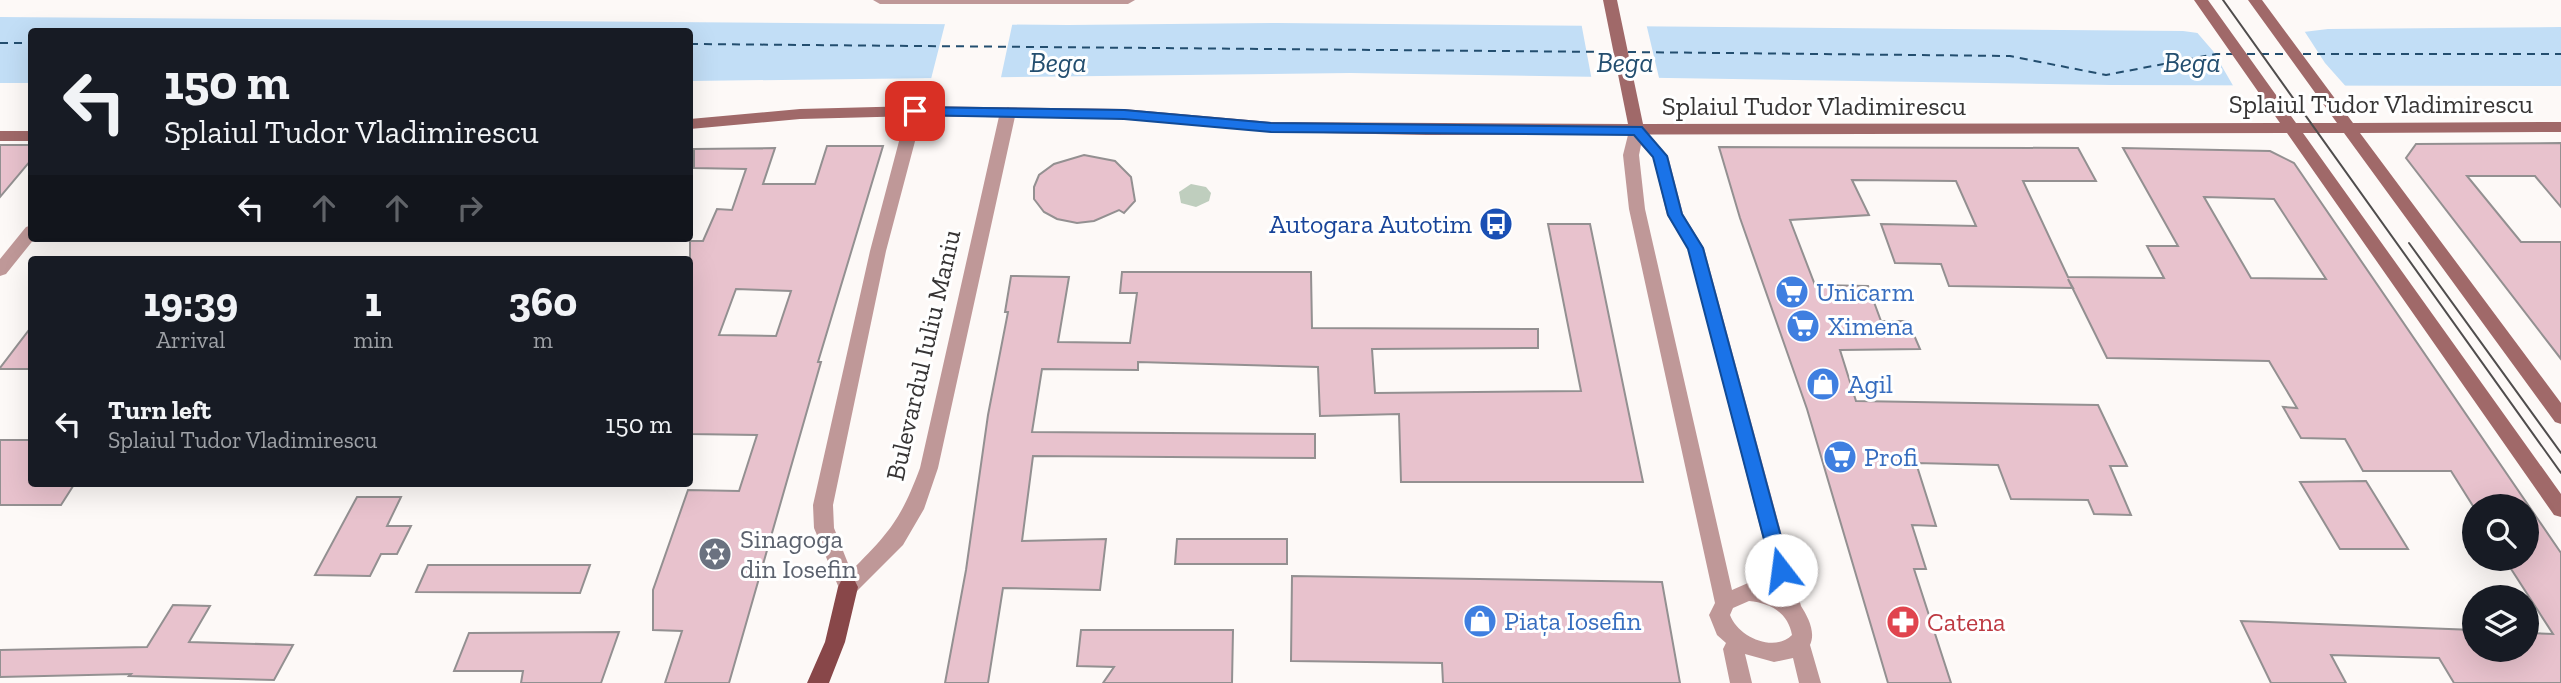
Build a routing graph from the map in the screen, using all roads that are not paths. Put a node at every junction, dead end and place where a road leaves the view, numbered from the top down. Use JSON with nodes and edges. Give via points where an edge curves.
{"nodes":[{"id":1,"x":880,"y":0,"type":"edge"},
{"id":2,"x":941,"y":0,"type":"edge"},
{"id":3,"x":1128,"y":0,"type":"edge"},
{"id":4,"x":1027,"y":1,"type":"edge"},
{"id":5,"x":2203,"y":3,"type":"edge"},
{"id":6,"x":2257,"y":3,"type":"edge"},
{"id":7,"x":1610,"y":4,"type":"edge"},
{"id":8,"x":915,"y":111,"type":"junction"},
{"id":9,"x":1008,"y":112,"type":"junction"},
{"id":10,"x":693,"y":124,"type":"edge"},
{"id":11,"x":2561,"y":127,"type":"edge"},
{"id":12,"x":2349,"y":128,"type":"junction"},
{"id":13,"x":2291,"y":129,"type":"junction"},
{"id":14,"x":1637,"y":131,"type":"junction"},
{"id":15,"x":0,"y":136,"type":"edge"},
{"id":16,"x":28,"y":136,"type":"edge"},
{"id":17,"x":28,"y":236,"type":"edge"},
{"id":18,"x":0,"y":271,"type":"edge"},
{"id":19,"x":2561,"y":416,"type":"edge"},
{"id":20,"x":2561,"y":509,"type":"edge"},
{"id":21,"x":848,"y":587,"type":"junction"},
{"id":22,"x":1725,"y":604,"type":"junction"},
{"id":23,"x":1791,"y":608,"type":"junction"},
{"id":24,"x":835,"y":642,"type":"junction"},
{"id":25,"x":1801,"y":647,"type":"junction"},
{"id":26,"x":1733,"y":649,"type":"junction"},
{"id":27,"x":818,"y":683,"type":"edge"},
{"id":28,"x":834,"y":683,"type":"edge"},
{"id":29,"x":1741,"y":683,"type":"edge"},
{"id":30,"x":1810,"y":683,"type":"edge"}],
"edges":[{"from":1,"to":2,"type":"street"},
{"from":2,"to":4,"type":"street"},
{"from":3,"to":4,"type":"street"},
{"from":5,"to":13,"type":"street"},
{"from":6,"to":12,"type":"street"},
{"from":7,"to":14,"type":"street"},
{"from":8,"to":9,"type":"street","name":"Splaiul Tudor Vladimirescu"},
{"from":8,"to":10,"type":"street","name":"Splaiul Tudor Vladimirescu","via":[[800,114]]},
{"from":8,"to":21,"type":"street","via":[[878,251],[823,505],[824,528]]},
{"from":9,"to":14,"type":"street","name":"Splaiul Tudor Vladimirescu","via":[[1124,114],[1271,127]]},
{"from":9,"to":21,"type":"street","name":"Bulevardul Iuliu Maniu","via":[[929,468],[914,509],[896,539]]},
{"from":11,"to":12,"type":"street","name":"Splaiul Tudor Vladimirescu"},
{"from":12,"to":13,"type":"street","name":"Splaiul Tudor Vladimirescu"},
{"from":12,"to":19,"type":"street"},
{"from":13,"to":14,"type":"street","name":"Splaiul Tudor Vladimirescu"},
{"from":13,"to":20,"type":"street"},
{"from":14,"to":22,"type":"street","via":[[1631,155],[1637,209]]},
{"from":14,"to":23,"type":"street","via":[[1660,156],[1675,215],[1696,248]]},
{"from":15,"to":16,"type":"street"},
{"from":17,"to":18,"type":"street"},
{"from":21,"to":24,"type":"main road"},
{"from":22,"to":23,"type":"street","via":[[1734,596],[1755,592],[1778,598]]},
{"from":22,"to":26,"type":"street","via":[[1720,625]]},
{"from":23,"to":25,"type":"street","via":[[1802,627]]},
{"from":24,"to":27,"type":"main road"},
{"from":24,"to":28,"type":"main road"},
{"from":25,"to":26,"type":"street","via":[[1786,660],[1763,663]]},
{"from":25,"to":30,"type":"street"},
{"from":26,"to":29,"type":"street"}]}
